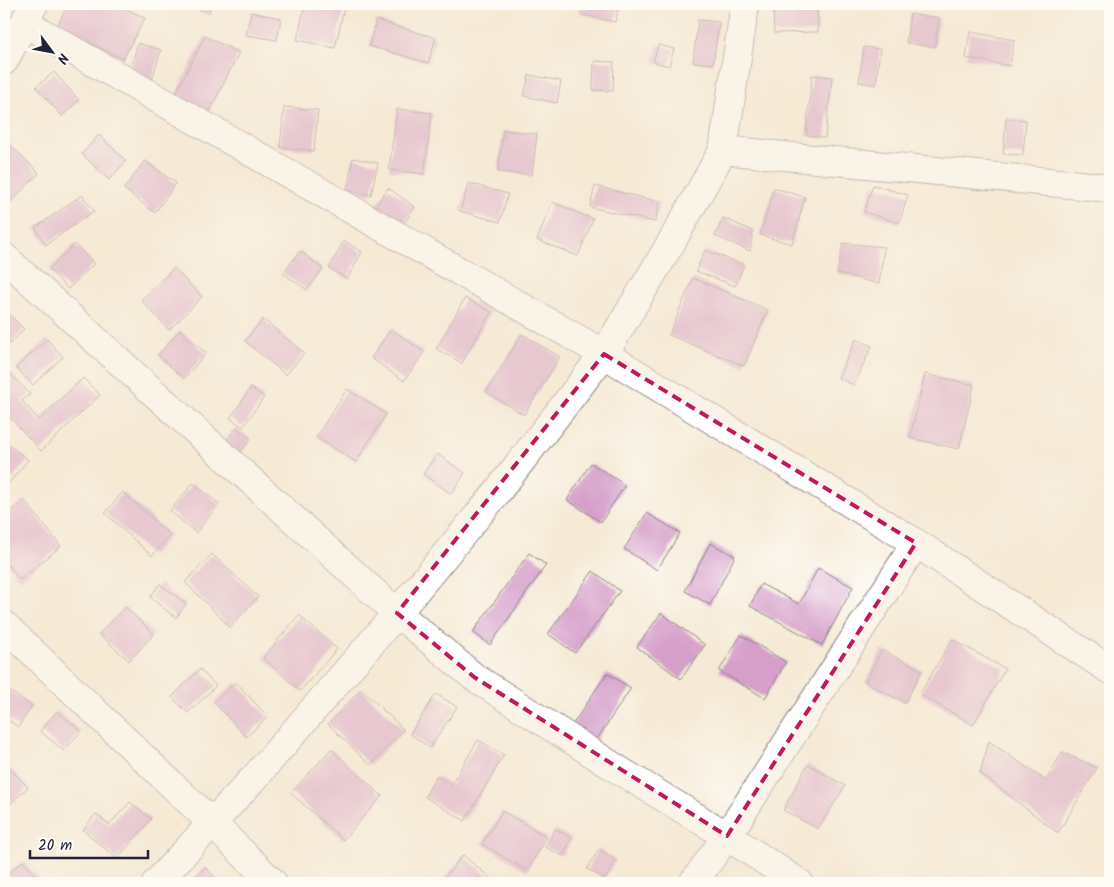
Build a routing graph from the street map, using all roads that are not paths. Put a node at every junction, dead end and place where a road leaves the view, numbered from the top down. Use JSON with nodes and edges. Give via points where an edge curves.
{"nodes":[{"id":1,"x":745,"y":4,"type":"edge"},
{"id":2,"x":29,"y":13,"type":"edge"},
{"id":3,"x":4,"y":61,"type":"edge"},
{"id":4,"x":723,"y":150,"type":"junction"},
{"id":5,"x":1110,"y":188,"type":"edge"},
{"id":6,"x":4,"y":257,"type":"edge"},
{"id":7,"x":604,"y":354,"type":"junction"},
{"id":8,"x":916,"y":543,"type":"junction"},
{"id":9,"x":397,"y":613,"type":"junction"},
{"id":10,"x":4,"y":625,"type":"edge"},
{"id":11,"x":1110,"y":670,"type":"edge"},
{"id":12,"x":212,"y":823,"type":"junction"},
{"id":13,"x":727,"y":836,"type":"junction"},
{"id":14,"x":156,"y":883,"type":"edge"},
{"id":15,"x":273,"y":883,"type":"edge"},
{"id":16,"x":693,"y":883,"type":"edge"},
{"id":17,"x":799,"y":883,"type":"edge"}],
"edges":[{"from":1,"to":4,"type":"street"},
{"from":2,"to":3,"type":"street"},
{"from":2,"to":7,"type":"street"},
{"from":4,"to":5,"type":"street"},
{"from":4,"to":7,"type":"street"},
{"from":6,"to":9,"type":"street"},
{"from":7,"to":8,"type":"street"},
{"from":7,"to":9,"type":"street","via":[[494,496]]},
{"from":8,"to":11,"type":"street"},
{"from":8,"to":13,"type":"street"},
{"from":9,"to":12,"type":"street"},
{"from":9,"to":13,"type":"street","via":[[474,677]]},
{"from":10,"to":12,"type":"street"},
{"from":12,"to":14,"type":"street"},
{"from":12,"to":15,"type":"street"},
{"from":13,"to":16,"type":"street"},
{"from":13,"to":17,"type":"street"}]}
